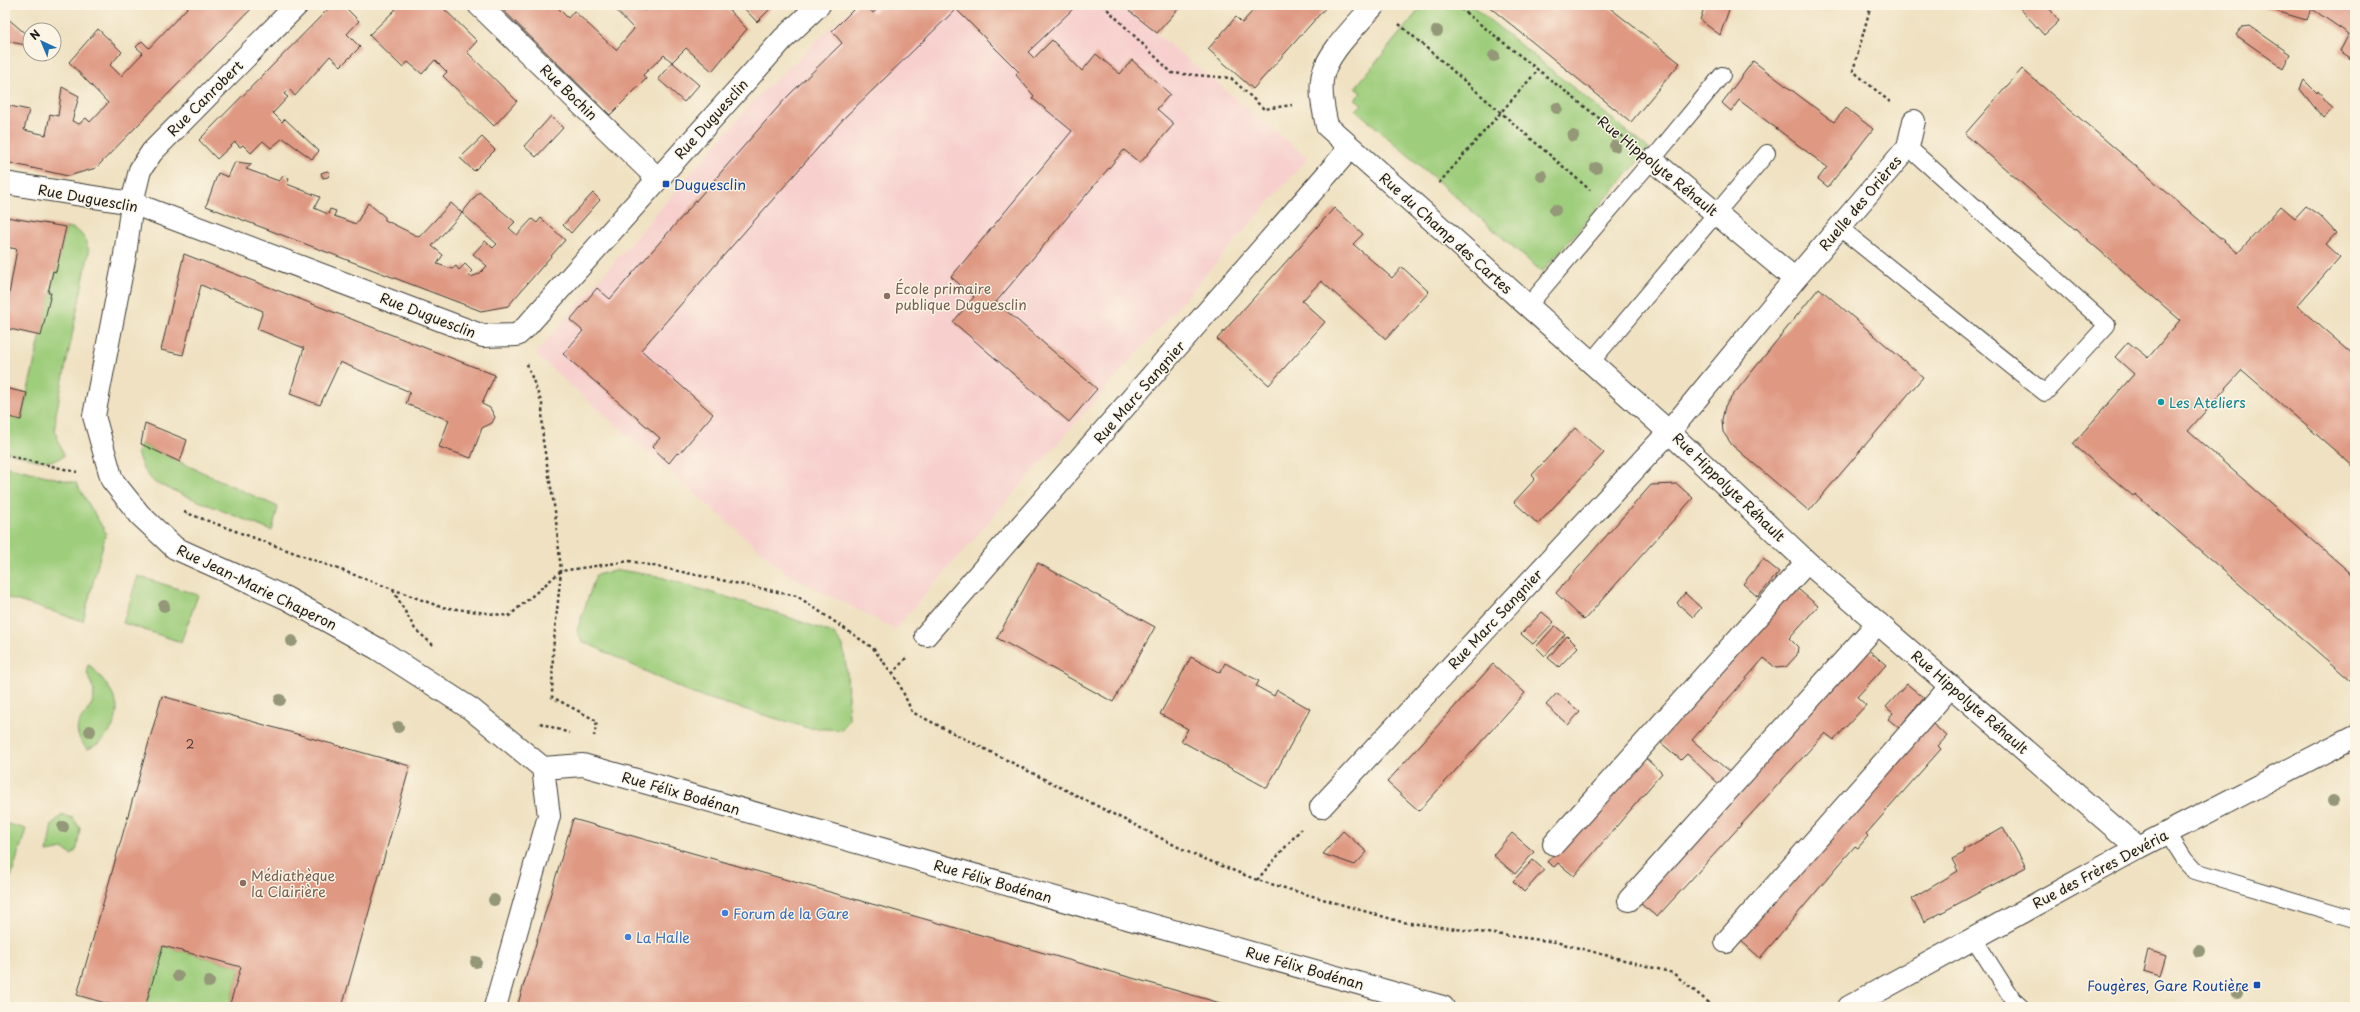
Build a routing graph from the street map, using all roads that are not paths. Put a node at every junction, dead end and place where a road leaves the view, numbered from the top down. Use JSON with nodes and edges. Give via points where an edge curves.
{"nodes":[{"id":1,"x":297,"y":5,"type":"edge"},
{"id":2,"x":479,"y":5,"type":"edge"},
{"id":3,"x":819,"y":5,"type":"edge"},
{"id":4,"x":1374,"y":5,"type":"edge"},
{"id":5,"x":1722,"y":75,"type":"dead end"},
{"id":6,"x":1914,"y":121,"type":"road end"},
{"id":7,"x":1908,"y":147,"type":"junction"},
{"id":8,"x":1350,"y":148,"type":"junction"},
{"id":9,"x":1767,"y":154,"type":"dead end"},
{"id":10,"x":1652,"y":160,"type":"junction"},
{"id":11,"x":658,"y":179,"type":"junction"},
{"id":12,"x":5,"y":183,"type":"edge"},
{"id":13,"x":132,"y":203,"type":"junction"},
{"id":14,"x":1717,"y":214,"type":"junction"},
{"id":15,"x":1840,"y":228,"type":"junction"},
{"id":16,"x":1795,"y":279,"type":"junction"},
{"id":17,"x":1528,"y":306,"type":"junction"},
{"id":18,"x":1591,"y":362,"type":"junction"},
{"id":19,"x":1669,"y":432,"type":"junction"},
{"id":20,"x":1807,"y":562,"type":"junction"},
{"id":21,"x":1878,"y":623,"type":"junction"},
{"id":22,"x":926,"y":635,"type":"dead end"},
{"id":23,"x":1951,"y":686,"type":"junction"},
{"id":24,"x":2355,"y":736,"type":"edge"},
{"id":25,"x":543,"y":768,"type":"junction"},
{"id":26,"x":1321,"y":806,"type":"road end"},
{"id":27,"x":2167,"y":832,"type":"junction"},
{"id":28,"x":1554,"y":844,"type":"dead end"},
{"id":29,"x":2138,"y":848,"type":"junction"},
{"id":30,"x":1630,"y":900,"type":"dead end"},
{"id":31,"x":2355,"y":919,"type":"edge"},
{"id":32,"x":1973,"y":937,"type":"junction"},
{"id":33,"x":1726,"y":942,"type":"dead end"},
{"id":34,"x":1855,"y":1005,"type":"edge"},
{"id":35,"x":494,"y":1007,"type":"edge"},
{"id":36,"x":1442,"y":1007,"type":"edge"},
{"id":37,"x":2021,"y":1007,"type":"edge"}],
"edges":[{"from":1,"to":13,"type":"street","name":"Rue Canrobert","via":[[152,152],[140,170]]},
{"from":2,"to":11,"type":"street","name":"Rue Bochin"},
{"from":3,"to":11,"type":"street","name":"Rue Duguesclin","via":[[783,39]]},
{"from":4,"to":8,"type":"street","name":"Rue du Champ des Cartes","via":[[1328,60],[1322,79],[1322,101],[1327,126]]},
{"from":5,"to":10,"type":"lane"},
{"from":6,"to":7,"type":"street","name":"Ruelle des Orières"},
{"from":7,"to":15,"type":"street","name":"Ruelle des Orières"},
{"from":7,"to":15,"type":"lane","via":[[2107,325],[2045,393]]},
{"from":8,"to":17,"type":"street","name":"Rue du Champ des Cartes"},
{"from":8,"to":22,"type":"street","name":"Rue Marc Sangnier"},
{"from":9,"to":14,"type":"lane"},
{"from":10,"to":14,"type":"street","name":"Rue Hippolyte Réhault"},
{"from":10,"to":17,"type":"lane"},
{"from":11,"to":13,"type":"street","name":"Rue Duguesclin","via":[[517,335],[483,336]]},
{"from":12,"to":13,"type":"street","name":"Rue Duguesclin"},
{"from":13,"to":25,"type":"street","name":"Rue Jean-Marie Chaperon","via":[[125,255],[94,416],[112,480],[140,515],[175,548],[286,598],[378,649],[471,709]]},
{"from":14,"to":16,"type":"street","name":"Rue Hippolyte Réhault"},
{"from":14,"to":18,"type":"lane"},
{"from":15,"to":16,"type":"street","name":"Ruelle des Orières"},
{"from":16,"to":19,"type":"street","name":"Rue Hippolyte Réhault"},
{"from":17,"to":18,"type":"street","name":"Rue du Champ des Cartes"},
{"from":18,"to":19,"type":"street","name":"Rue du Champ des Cartes"},
{"from":19,"to":20,"type":"street","name":"Rue Hippolyte Réhault"},
{"from":19,"to":26,"type":"street","name":"Rue Marc Sangnier"},
{"from":20,"to":21,"type":"street","name":"Rue Hippolyte Réhault"},
{"from":20,"to":28,"type":"street"},
{"from":21,"to":23,"type":"street","name":"Rue Hippolyte Réhault"},
{"from":21,"to":30,"type":"street"},
{"from":23,"to":29,"type":"street","name":"Rue Hippolyte Réhault"},
{"from":23,"to":33,"type":"street"},
{"from":24,"to":27,"type":"street","name":"Rue des Frères Devéria"},
{"from":25,"to":35,"type":"street","via":[[549,816]]},
{"from":25,"to":36,"type":"street","name":"Rue Félix Bodénan","via":[[583,765]]},
{"from":27,"to":29,"type":"street","name":"Rue des Frères Devéria"},
{"from":27,"to":31,"type":"lane","via":[[2195,871]]},
{"from":29,"to":32,"type":"street","name":"Rue des Frères Devéria"},
{"from":32,"to":34,"type":"street","name":"Rue des Frères Devéria"},
{"from":32,"to":37,"type":"lane","via":[[2013,1000]]}]}
